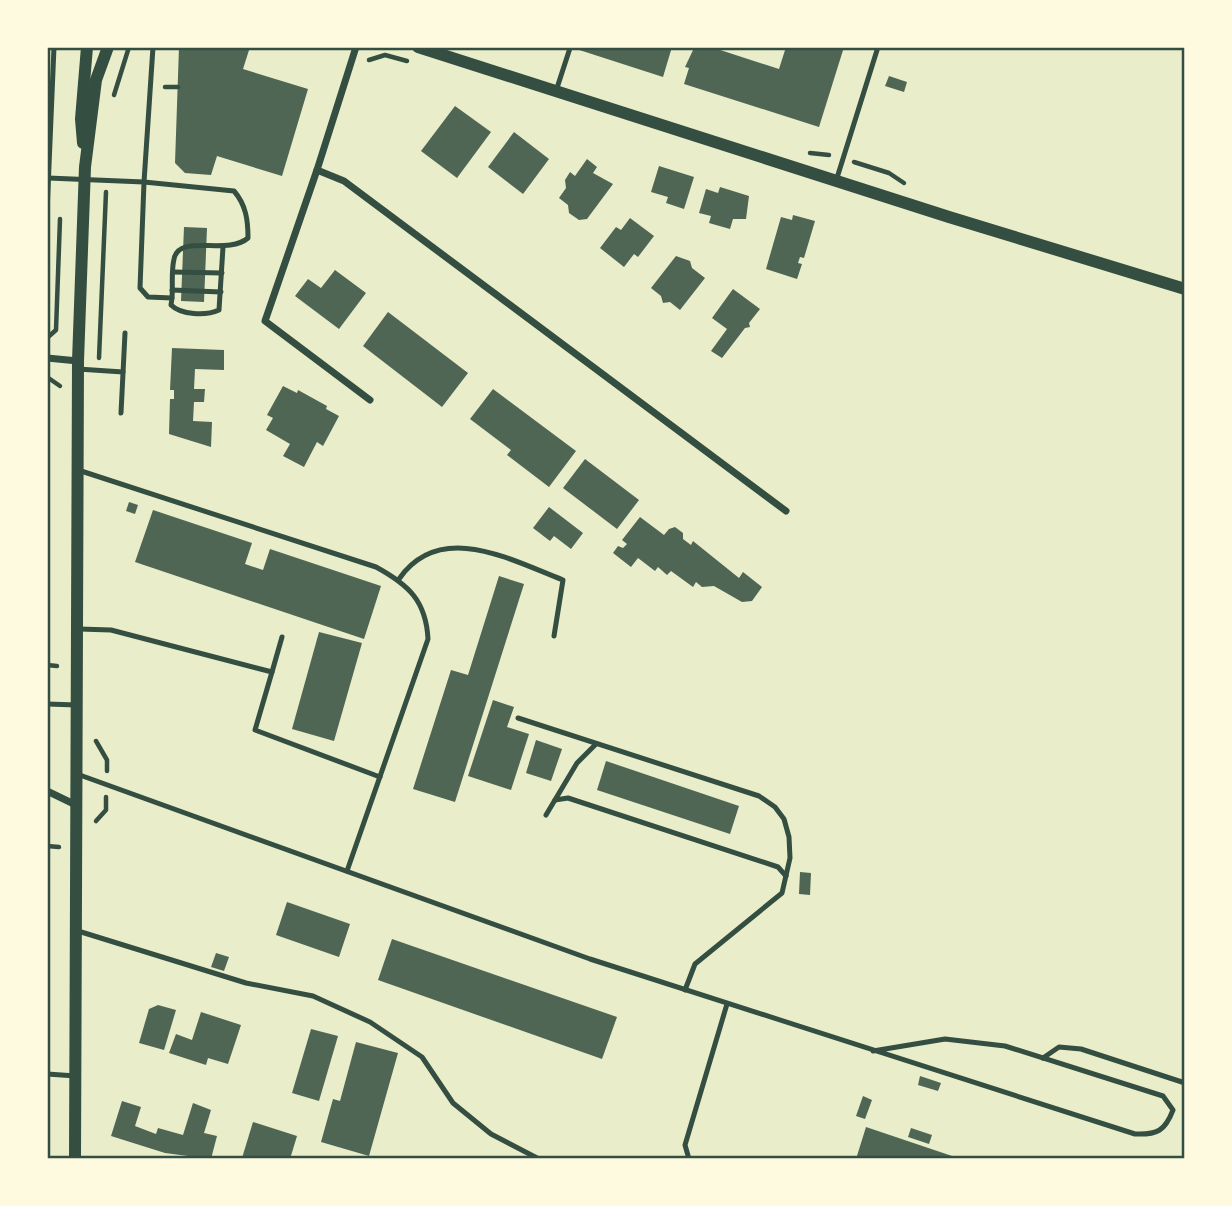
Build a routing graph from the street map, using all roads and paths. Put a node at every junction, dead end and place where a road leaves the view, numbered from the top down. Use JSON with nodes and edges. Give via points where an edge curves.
{"nodes":[{"id":1,"x":54,"y":47,"type":"edge"},
{"id":2,"x":87,"y":47,"type":"edge"},
{"id":3,"x":108,"y":47,"type":"edge"},
{"id":4,"x":153,"y":47,"type":"edge"},
{"id":5,"x":356,"y":47,"type":"edge"},
{"id":6,"x":418,"y":47,"type":"edge"},
{"id":7,"x":878,"y":47,"type":"edge"},
{"id":8,"x":570,"y":48,"type":"edge"},
{"id":9,"x":556,"y":92,"type":"junction"},
{"id":10,"x":317,"y":170,"type":"junction"},
{"id":11,"x":84,"y":174,"type":"junction"},
{"id":12,"x":48,"y":178,"type":"edge"},
{"id":13,"x":836,"y":181,"type":"junction"},
{"id":14,"x":144,"y":182,"type":"junction"},
{"id":15,"x":47,"y":213,"type":"edge"},
{"id":16,"x":223,"y":247,"type":"junction"},
{"id":17,"x":173,"y":272,"type":"junction"},
{"id":18,"x":222,"y":273,"type":"junction"},
{"id":19,"x":1184,"y":287,"type":"edge"},
{"id":20,"x":172,"y":290,"type":"junction"},
{"id":21,"x":221,"y":292,"type":"junction"},
{"id":22,"x":172,"y":298,"type":"junction"},
{"id":23,"x":125,"y":333,"type":"dead end"},
{"id":24,"x":47,"y":358,"type":"edge"},
{"id":25,"x":78,"y":365,"type":"junction"},
{"id":26,"x":123,"y":372,"type":"junction"},
{"id":27,"x":370,"y":400,"type":"dead end"},
{"id":28,"x":121,"y":413,"type":"dead end"},
{"id":29,"x":76,"y":469,"type":"junction"},
{"id":30,"x":786,"y":511,"type":"dead end"},
{"id":31,"x":399,"y":579,"type":"junction"},
{"id":32,"x":76,"y":629,"type":"junction"},
{"id":33,"x":554,"y":636,"type":"dead end"},
{"id":34,"x":282,"y":637,"type":"dead end"},
{"id":35,"x":47,"y":665,"type":"edge"},
{"id":36,"x":57,"y":666,"type":"dead end"},
{"id":37,"x":272,"y":672,"type":"junction"},
{"id":38,"x":47,"y":704,"type":"edge"},
{"id":39,"x":77,"y":705,"type":"junction"},
{"id":40,"x":518,"y":718,"type":"dead end"},
{"id":41,"x":596,"y":744,"type":"junction"},
{"id":42,"x":77,"y":774,"type":"junction"},
{"id":43,"x":380,"y":777,"type":"junction"},
{"id":44,"x":47,"y":791,"type":"edge"},
{"id":45,"x":555,"y":800,"type":"junction"},
{"id":46,"x":77,"y":805,"type":"junction"},
{"id":47,"x":546,"y":815,"type":"dead end"},
{"id":48,"x":47,"y":846,"type":"edge"},
{"id":49,"x":63,"y":847,"type":"dead end"},
{"id":50,"x":347,"y":871,"type":"junction"},
{"id":51,"x":786,"y":876,"type":"junction"},
{"id":52,"x":77,"y":931,"type":"junction"},
{"id":53,"x":685,"y":990,"type":"junction"},
{"id":54,"x":727,"y":1004,"type":"junction"},
{"id":55,"x":873,"y":1051,"type":"junction"},
{"id":56,"x":1043,"y":1058,"type":"junction"},
{"id":57,"x":47,"y":1074,"type":"edge"},
{"id":58,"x":76,"y":1076,"type":"junction"},
{"id":59,"x":1185,"y":1083,"type":"edge"},
{"id":60,"x":75,"y":1159,"type":"edge"},
{"id":61,"x":539,"y":1159,"type":"edge"},
{"id":62,"x":690,"y":1159,"type":"edge"}],
"edges":[{"from":1,"to":12,"type":"lane"},
{"from":2,"to":11,"type":"street","via":[[81,119]]},
{"from":3,"to":11,"type":"street","via":[[96,80]]},
{"from":4,"to":14,"type":"lane"},
{"from":5,"to":10,"type":"street"},
{"from":6,"to":9,"type":"street"},
{"from":7,"to":13,"type":"lane"},
{"from":8,"to":9,"type":"lane"},
{"from":9,"to":13,"type":"street"},
{"from":10,"to":27,"type":"street","via":[[265,321]]},
{"from":10,"to":30,"type":"street","via":[[344,181]]},
{"from":11,"to":12,"type":"lane"},
{"from":11,"to":14,"type":"lane"},
{"from":11,"to":25,"type":"street"},
{"from":12,"to":15,"type":"lane"},
{"from":13,"to":19,"type":"street"},
{"from":14,"to":16,"type":"lane","via":[[234,191],[246,212],[248,238]]},
{"from":14,"to":22,"type":"lane","via":[[140,288],[143,295]]},
{"from":16,"to":17,"type":"lane","via":[[185,246],[174,258]]},
{"from":16,"to":18,"type":"lane"},
{"from":17,"to":18,"type":"lane"},
{"from":17,"to":20,"type":"lane"},
{"from":18,"to":21,"type":"lane"},
{"from":20,"to":21,"type":"lane"},
{"from":20,"to":22,"type":"lane"},
{"from":21,"to":22,"type":"lane","via":[[219,310],[212,313],[176,310]]},
{"from":23,"to":26,"type":"lane"},
{"from":24,"to":25,"type":"street"},
{"from":25,"to":26,"type":"lane"},
{"from":25,"to":29,"type":"street"},
{"from":26,"to":28,"type":"lane"},
{"from":29,"to":31,"type":"lane","via":[[376,566]]},
{"from":29,"to":32,"type":"street"},
{"from":31,"to":33,"type":"lane","via":[[410,564],[430,552],[457,547],[485,551],[564,580]]},
{"from":31,"to":43,"type":"lane","via":[[427,617],[428,639]]},
{"from":32,"to":37,"type":"lane","via":[[111,630]]},
{"from":32,"to":39,"type":"street"},
{"from":34,"to":37,"type":"lane"},
{"from":35,"to":36,"type":"path"},
{"from":37,"to":43,"type":"lane","via":[[255,730]]},
{"from":38,"to":39,"type":"lane"},
{"from":39,"to":42,"type":"street"},
{"from":40,"to":41,"type":"lane"},
{"from":41,"to":45,"type":"lane","via":[[577,763]]},
{"from":41,"to":51,"type":"lane","via":[[759,796],[775,807],[789,837]]},
{"from":42,"to":46,"type":"street"},
{"from":42,"to":50,"type":"lane"},
{"from":43,"to":50,"type":"lane"},
{"from":44,"to":46,"type":"street"},
{"from":45,"to":47,"type":"lane"},
{"from":45,"to":51,"type":"lane","via":[[568,798],[752,858],[778,867]]},
{"from":46,"to":52,"type":"street"},
{"from":48,"to":49,"type":"path"},
{"from":50,"to":53,"type":"lane"},
{"from":51,"to":53,"type":"lane","via":[[782,893],[695,964]]},
{"from":52,"to":58,"type":"street"},
{"from":52,"to":61,"type":"lane","via":[[246,984],[313,996],[370,1022],[422,1056],[453,1103],[491,1134]]},
{"from":53,"to":54,"type":"lane"},
{"from":54,"to":55,"type":"lane"},
{"from":54,"to":62,"type":"lane","via":[[685,1145]]},
{"from":55,"to":56,"type":"lane","via":[[945,1039],[1005,1046]]},
{"from":55,"to":56,"type":"lane","via":[[1135,1133],[1153,1135],[1167,1127],[1173,1110],[1163,1096]]},
{"from":56,"to":59,"type":"lane","via":[[1059,1046],[1081,1049]]},
{"from":57,"to":58,"type":"lane"},
{"from":58,"to":60,"type":"street"}]}
